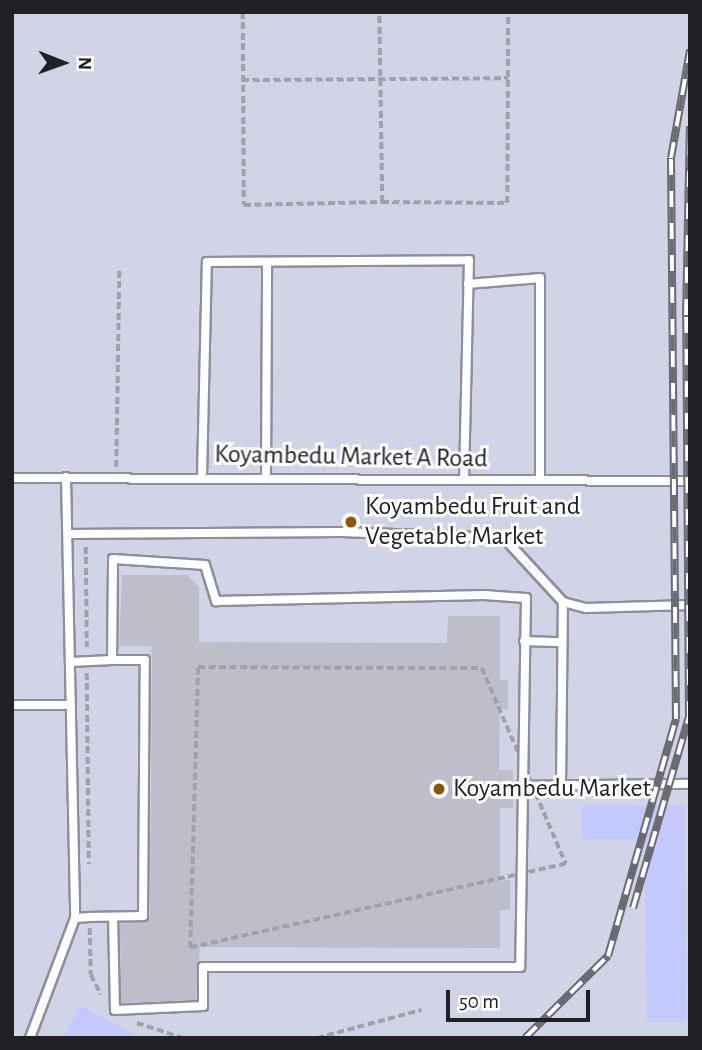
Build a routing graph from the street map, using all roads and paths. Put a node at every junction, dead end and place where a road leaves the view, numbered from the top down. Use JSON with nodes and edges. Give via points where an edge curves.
{"nodes":[{"id":1,"x":243,"y":12,"type":"edge"},
{"id":2,"x":379,"y":12,"type":"edge"},
{"id":3,"x":508,"y":12,"type":"edge"},
{"id":4,"x":380,"y":78,"type":"junction"},
{"id":5,"x":508,"y":78,"type":"junction"},
{"id":6,"x":242,"y":80,"type":"junction"},
{"id":7,"x":382,"y":202,"type":"junction"},
{"id":8,"x":267,"y":262,"type":"junction"},
{"id":9,"x":119,"y":267,"type":"dead end"},
{"id":10,"x":468,"y":284,"type":"junction"},
{"id":11,"x":266,"y":476,"type":"junction"},
{"id":12,"x":66,"y":477,"type":"junction"},
{"id":13,"x":202,"y":477,"type":"junction"},
{"id":14,"x":12,"y":478,"type":"edge"},
{"id":15,"x":115,"y":478,"type":"dead end"},
{"id":16,"x":464,"y":480,"type":"junction"},
{"id":17,"x":540,"y":480,"type":"junction"},
{"id":18,"x":690,"y":481,"type":"edge"},
{"id":19,"x":68,"y":534,"type":"junction"},
{"id":20,"x":85,"y":534,"type":"junction"},
{"id":21,"x":563,"y":602,"type":"junction"},
{"id":22,"x":690,"y":605,"type":"edge"},
{"id":23,"x":524,"y":641,"type":"junction"},
{"id":24,"x":562,"y":642,"type":"junction"},
{"id":25,"x":111,"y":660,"type":"junction"},
{"id":26,"x":87,"y":661,"type":"junction"},
{"id":27,"x":70,"y":662,"type":"junction"},
{"id":28,"x":12,"y":705,"type":"edge"},
{"id":29,"x":71,"y":705,"type":"junction"},
{"id":30,"x":690,"y":784,"type":"edge"},
{"id":31,"x":520,"y":786,"type":"junction"},
{"id":32,"x":561,"y":786,"type":"junction"},
{"id":33,"x":566,"y":864,"type":"joint"},
{"id":34,"x":89,"y":877,"type":"dead end"},
{"id":35,"x":90,"y":917,"type":"junction"},
{"id":36,"x":113,"y":917,"type":"junction"},
{"id":37,"x":75,"y":918,"type":"junction"},
{"id":38,"x":105,"y":1005,"type":"dead end"},
{"id":39,"x":421,"y":1010,"type":"dead end"},
{"id":40,"x":132,"y":1021,"type":"dead end"},
{"id":41,"x":30,"y":1038,"type":"edge"},
{"id":42,"x":183,"y":1038,"type":"edge"},
{"id":43,"x":317,"y":1038,"type":"edge"}],
"edges":[{"from":1,"to":6,"type":"path"},
{"from":2,"to":4,"type":"path"},
{"from":3,"to":5,"type":"path"},
{"from":4,"to":5,"type":"path"},
{"from":4,"to":6,"type":"path"},
{"from":4,"to":7,"type":"path"},
{"from":5,"to":7,"type":"path","via":[[508,203]]},
{"from":6,"to":7,"type":"path","via":[[244,205]]},
{"from":8,"to":10,"type":"lane","via":[[469,260]]},
{"from":8,"to":11,"type":"lane"},
{"from":8,"to":13,"type":"lane","via":[[206,262]]},
{"from":9,"to":15,"type":"path"},
{"from":10,"to":16,"type":"lane"},
{"from":10,"to":17,"type":"lane","via":[[540,278]]},
{"from":11,"to":13,"type":"lane","name":"Koyambedu Market A Road"},
{"from":11,"to":16,"type":"lane","name":"Koyambedu Market A Road"},
{"from":12,"to":13,"type":"lane","name":"Koyambedu Market A Road"},
{"from":12,"to":14,"type":"lane","name":"Koyambedu Market A Road"},
{"from":12,"to":19,"type":"lane"},
{"from":16,"to":17,"type":"lane","name":"Koyambedu Market A Road"},
{"from":17,"to":18,"type":"lane","name":"Koyambedu Market A Road"},
{"from":19,"to":20,"type":"lane"},
{"from":19,"to":27,"type":"lane"},
{"from":20,"to":21,"type":"lane","via":[[341,532],[504,538]]},
{"from":20,"to":26,"type":"path"},
{"from":21,"to":22,"type":"lane","via":[[586,608]]},
{"from":21,"to":24,"type":"lane"},
{"from":23,"to":24,"type":"lane"},
{"from":23,"to":25,"type":"lane","via":[[526,598],[216,601],[205,565],[113,559]]},
{"from":23,"to":31,"type":"lane"},
{"from":24,"to":32,"type":"lane"},
{"from":25,"to":26,"type":"lane"},
{"from":25,"to":36,"type":"lane","via":[[145,660],[143,916]]},
{"from":26,"to":27,"type":"lane"},
{"from":26,"to":34,"type":"path"},
{"from":27,"to":29,"type":"lane"},
{"from":28,"to":29,"type":"lane"},
{"from":29,"to":37,"type":"lane"},
{"from":30,"to":32,"type":"lane"},
{"from":31,"to":32,"type":"lane"},
{"from":31,"to":36,"type":"lane","via":[[520,967],[203,967],[203,1006],[115,1010]]},
{"from":33,"to":33,"type":"path","via":[[190,948],[198,667],[482,668]]},
{"from":35,"to":36,"type":"lane"},
{"from":35,"to":37,"type":"lane"},
{"from":35,"to":38,"type":"path","via":[[91,975]]},
{"from":37,"to":41,"type":"lane"},
{"from":39,"to":43,"type":"path"},
{"from":40,"to":42,"type":"path"}]}
